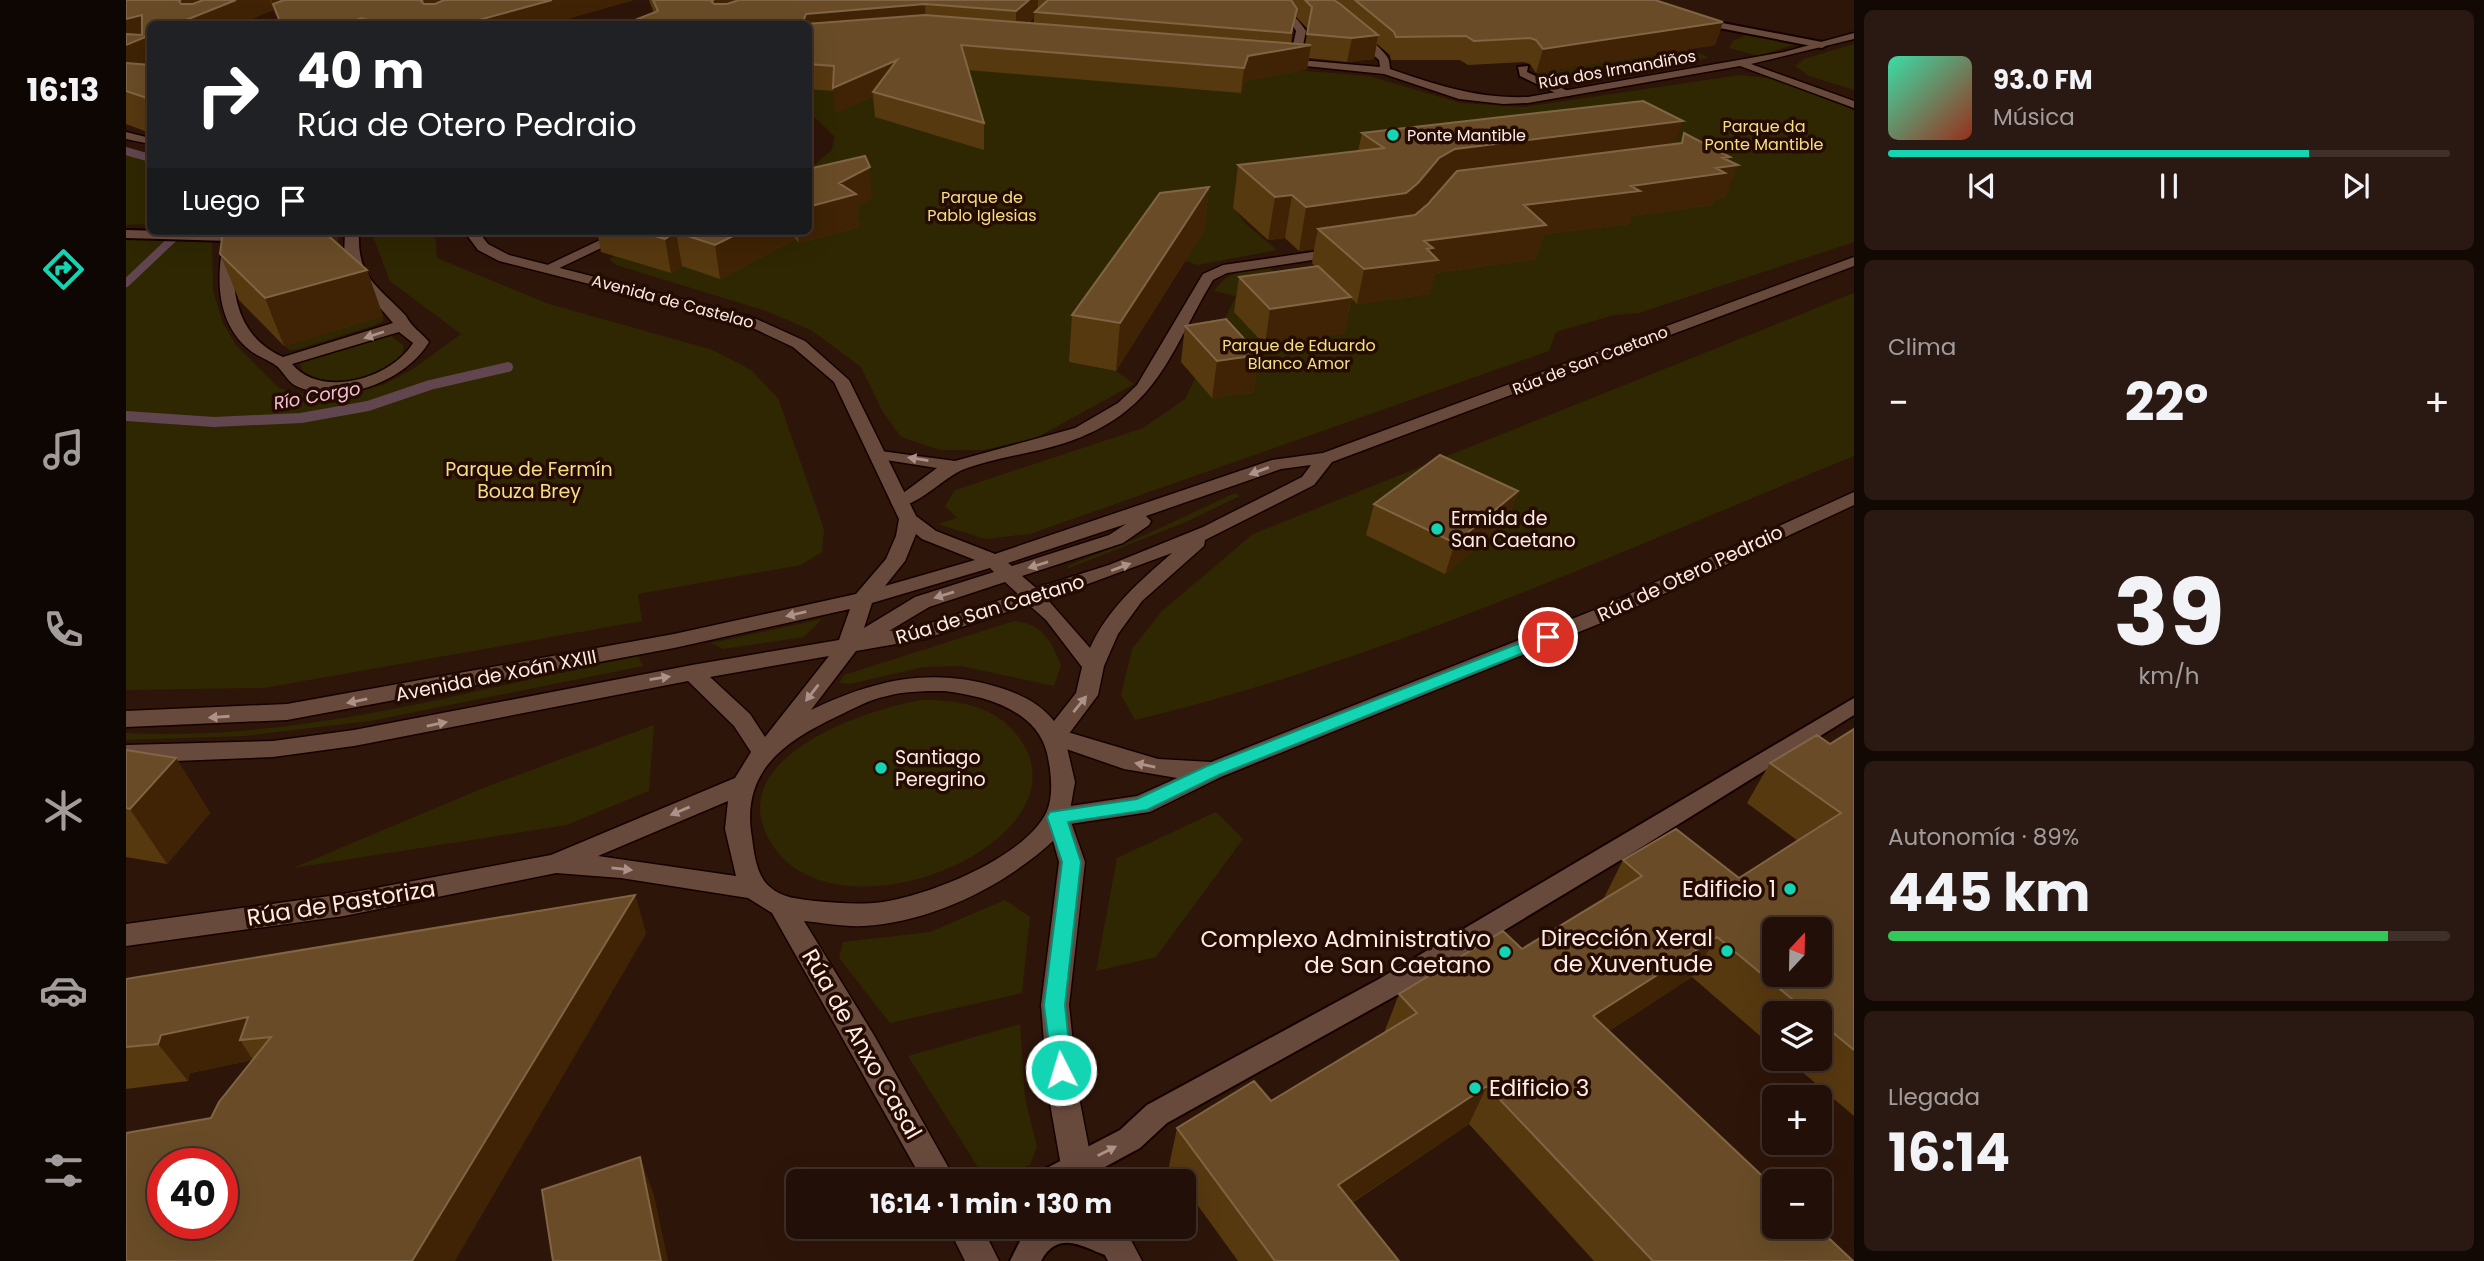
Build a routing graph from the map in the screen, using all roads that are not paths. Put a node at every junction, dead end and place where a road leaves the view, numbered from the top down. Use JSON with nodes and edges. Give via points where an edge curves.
{"nodes":[{"id":1,"x":1261,"y":0,"type":"edge"},
{"id":2,"x":1304,"y":0,"type":"edge"},
{"id":3,"x":1712,"y":24,"type":"edge"},
{"id":4,"x":1854,"y":36,"type":"edge"},
{"id":5,"x":1822,"y":45,"type":"junction"},
{"id":6,"x":1271,"y":61,"type":"edge"},
{"id":7,"x":1294,"y":63,"type":"junction"},
{"id":8,"x":1741,"y":64,"type":"junction"},
{"id":9,"x":1525,"y":68,"type":"edge"},
{"id":10,"x":1385,"y":71,"type":"junction"},
{"id":11,"x":1803,"y":84,"type":"junction"},
{"id":12,"x":1566,"y":94,"type":"junction"},
{"id":13,"x":1854,"y":94,"type":"edge"},
{"id":14,"x":1854,"y":105,"type":"edge"},
{"id":15,"x":126,"y":135,"type":"edge"},
{"id":16,"x":147,"y":140,"type":"edge"},
{"id":17,"x":126,"y":234,"type":"edge"},
{"id":18,"x":147,"y":234,"type":"edge"},
{"id":19,"x":180,"y":235,"type":"edge"},
{"id":20,"x":213,"y":235,"type":"edge"},
{"id":21,"x":232,"y":235,"type":"edge"},
{"id":22,"x":352,"y":235,"type":"edge"},
{"id":23,"x":473,"y":235,"type":"edge"},
{"id":24,"x":621,"y":235,"type":"edge"},
{"id":25,"x":1356,"y":250,"type":"edge"},
{"id":26,"x":1854,"y":261,"type":"edge"},
{"id":27,"x":546,"y":269,"type":"junction"},
{"id":28,"x":401,"y":326,"type":"junction"},
{"id":29,"x":282,"y":362,"type":"junction"},
{"id":30,"x":878,"y":454,"type":"junction"},
{"id":31,"x":1326,"y":458,"type":"junction"},
{"id":32,"x":956,"y":466,"type":"junction"},
{"id":33,"x":1854,"y":498,"type":"edge"},
{"id":34,"x":904,"y":511,"type":"junction"},
{"id":35,"x":1210,"y":531,"type":"junction"},
{"id":36,"x":1002,"y":568,"type":"junction"},
{"id":37,"x":1034,"y":598,"type":"junction"},
{"id":38,"x":863,"y":599,"type":"junction"},
{"id":39,"x":847,"y":648,"type":"junction"},
{"id":40,"x":1093,"y":666,"type":"junction"},
{"id":41,"x":692,"y":672,"type":"junction"},
{"id":42,"x":1854,"y":705,"type":"edge"},
{"id":43,"x":126,"y":719,"type":"edge"},
{"id":44,"x":1054,"y":736,"type":"junction"},
{"id":45,"x":771,"y":746,"type":"junction"},
{"id":46,"x":126,"y":754,"type":"edge"},
{"id":47,"x":1213,"y":771,"type":"junction"},
{"id":48,"x":743,"y":785,"type":"junction"},
{"id":49,"x":1057,"y":817,"type":"junction"},
{"id":50,"x":554,"y":864,"type":"junction"},
{"id":51,"x":754,"y":889,"type":"junction"},
{"id":52,"x":782,"y":907,"type":"junction"},
{"id":53,"x":126,"y":934,"type":"edge"},
{"id":54,"x":938,"y":1169,"type":"edge"},
{"id":55,"x":1080,"y":1169,"type":"edge"},
{"id":56,"x":1088,"y":1169,"type":"edge"},
{"id":57,"x":971,"y":1239,"type":"edge"},
{"id":58,"x":1117,"y":1246,"type":"edge"},
{"id":59,"x":983,"y":1261,"type":"edge"},
{"id":60,"x":1025,"y":1261,"type":"edge"}],
"edges":[{"from":1,"to":7,"type":"street","via":[[1291,16],[1301,31]]},
{"from":2,"to":10,"type":"street","via":[[1368,43],[1384,59]]},
{"from":3,"to":5,"type":"lane"},
{"from":4,"to":5,"type":"street","name":"Rúa dos Irmandiños"},
{"from":5,"to":8,"type":"street","name":"Rúa dos Irmandiños"},
{"from":6,"to":7,"type":"street","name":"Rúa dos Irmandiños"},
{"from":7,"to":10,"type":"street","name":"Rúa dos Irmandiños"},
{"from":8,"to":11,"type":"street"},
{"from":8,"to":12,"type":"street","name":"Rúa dos Irmandiños"},
{"from":9,"to":12,"type":"lane","via":[[1521,69],[1524,74]]},
{"from":10,"to":12,"type":"street","name":"Rúa dos Irmandiños","via":[[1481,99],[1528,100]]},
{"from":11,"to":13,"type":"street"},
{"from":11,"to":14,"type":"street"},
{"from":15,"to":16,"type":"street"},
{"from":17,"to":18,"type":"lane"},
{"from":19,"to":20,"type":"lane"},
{"from":21,"to":29,"type":"street","via":[[225,277],[237,330],[264,357]]},
{"from":22,"to":28,"type":"street","via":[[355,270],[401,319]]},
{"from":23,"to":27,"type":"street","name":"Avenida de Castelao","via":[[492,253]]},
{"from":24,"to":27,"type":"street"},
{"from":25,"to":32,"type":"street","via":[[1223,269],[1208,277],[1154,373],[1126,404],[1077,434]]},
{"from":26,"to":31,"type":"street","name":"Rúa de San Caetano"},
{"from":27,"to":30,"type":"street","name":"Avenida de Castelao","via":[[729,314],[780,333],[818,357],[841,380]]},
{"from":28,"to":29,"type":"street","one_way":true},
{"from":28,"to":29,"type":"street","via":[[421,342],[417,353],[398,369],[362,383],[317,386],[301,382]]},
{"from":32,"to":30,"type":"street","one_way":true},
{"from":30,"to":34,"type":"street","name":"Avenida de Castelao"},
{"from":31,"to":35,"type":"street","name":"Rúa de San Caetano","via":[[1308,481]]},
{"from":31,"to":36,"type":"street","name":"Rúa de San Caetano","one_way":true,"via":[[1278,464]]},
{"from":32,"to":34,"type":"street"},
{"from":33,"to":47,"type":"street","name":"Rúa de Otero Pedraio","via":[[1599,616]]},
{"from":34,"to":36,"type":"street","via":[[929,535]]},
{"from":34,"to":38,"type":"street","via":[[906,536],[895,561]]},
{"from":37,"to":35,"type":"street","name":"Rúa de San Caetano","one_way":true},
{"from":35,"to":40,"type":"street","via":[[1135,596],[1108,632]]},
{"from":36,"to":37,"type":"street"},
{"from":36,"to":38,"type":"street","name":"Rúa de San Caetano"},
{"from":36,"to":39,"type":"street","name":"Rúa de San Caetano","one_way":true,"via":[[922,602]]},
{"from":37,"to":39,"type":"street","name":"Rúa de San Caetano","via":[[926,632]]},
{"from":37,"to":40,"type":"street"},
{"from":38,"to":39,"type":"street"},
{"from":38,"to":43,"type":"street","name":"Avenida de Xoán XXIII","one_way":true,"via":[[674,642],[343,704],[287,712]]},
{"from":39,"to":41,"type":"street","name":"Avenida de Xoán XXIII"},
{"from":39,"to":45,"type":"street","one_way":true},
{"from":44,"to":40,"type":"street","one_way":true,"via":[[1087,695]]},
{"from":41,"to":45,"type":"street"},
{"from":46,"to":41,"type":"street","name":"Avenida de Xoán XXIII","one_way":true,"via":[[273,749],[354,738]]},
{"from":56,"to":42,"type":"lane","one_way":true,"via":[[1157,1114],[1388,987]]},
{"from":44,"to":45,"type":"street","via":[[1036,716],[993,692],[945,683],[873,692]]},
{"from":47,"to":44,"type":"street","name":"Rúa de Otero Pedraio","one_way":true,"via":[[1124,761]]},
{"from":44,"to":49,"type":"street","via":[[1062,777]]},
{"from":45,"to":48,"type":"street"},
{"from":47,"to":49,"type":"street","name":"Rúa de Otero Pedraio","via":[[1140,805]]},
{"from":48,"to":50,"type":"street","name":"Rúa de Pastoriza","one_way":true},
{"from":48,"to":51,"type":"street","via":[[735,824]]},
{"from":49,"to":52,"type":"street","via":[[1030,848],[951,894],[866,915]]},
{"from":49,"to":55,"type":"street","via":[[1072,862],[1055,1005],[1063,1092]]},
{"from":50,"to":51,"type":"street","name":"Rúa de Pastoriza","one_way":true,"via":[[621,868]]},
{"from":50,"to":53,"type":"street","name":"Rúa de Pastoriza","via":[[344,905]]},
{"from":51,"to":52,"type":"street"},
{"from":52,"to":54,"type":"street","name":"Rúa de Anxo Casal"},
{"from":57,"to":59,"type":"street"},
{"from":58,"to":60,"type":"lane","via":[[1088,1231],[1064,1228],[1041,1236]]}]}
